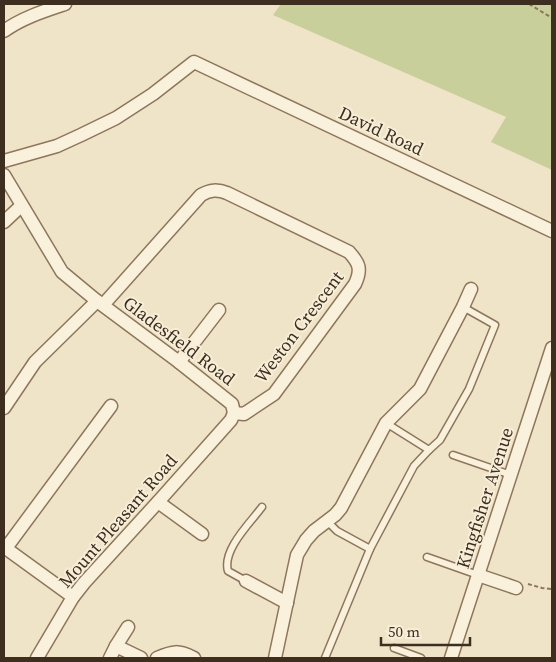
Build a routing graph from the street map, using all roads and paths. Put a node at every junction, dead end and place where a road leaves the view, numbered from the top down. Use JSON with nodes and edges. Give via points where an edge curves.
{"nodes":[{"id":1,"x":65,"y":4,"type":"edge"},
{"id":2,"x":529,"y":4,"type":"edge"},
{"id":3,"x":552,"y":18,"type":"edge"},
{"id":4,"x":4,"y":31,"type":"edge"},
{"id":5,"x":4,"y":161,"type":"edge"},
{"id":6,"x":4,"y":176,"type":"edge"},
{"id":7,"x":21,"y":206,"type":"junction"},
{"id":8,"x":4,"y":222,"type":"edge"},
{"id":9,"x":552,"y":231,"type":"edge"},
{"id":10,"x":471,"y":289,"type":"dead end"},
{"id":11,"x":100,"y":303,"type":"junction"},
{"id":12,"x":463,"y":307,"type":"junction"},
{"id":13,"x":219,"y":310,"type":"dead end"},
{"id":14,"x":552,"y":348,"type":"edge"},
{"id":15,"x":179,"y":362,"type":"junction"},
{"id":16,"x":111,"y":406,"type":"dead end"},
{"id":17,"x":4,"y":408,"type":"edge"},
{"id":18,"x":234,"y":413,"type":"junction"},
{"id":19,"x":386,"y":423,"type":"junction"},
{"id":20,"x":428,"y":450,"type":"junction"},
{"id":21,"x":453,"y":455,"type":"dead end"},
{"id":22,"x":511,"y":475,"type":"junction"},
{"id":23,"x":158,"y":502,"type":"junction"},
{"id":24,"x":262,"y":507,"type":"dead end"},
{"id":25,"x":327,"y":521,"type":"junction"},
{"id":26,"x":202,"y":534,"type":"dead end"},
{"id":27,"x":5,"y":548,"type":"edge"},
{"id":28,"x":370,"y":550,"type":"junction"},
{"id":29,"x":427,"y":557,"type":"dead end"},
{"id":30,"x":478,"y":575,"type":"junction"},
{"id":31,"x":246,"y":581,"type":"joint"},
{"id":32,"x":516,"y":588,"type":"joint"},
{"id":33,"x":552,"y":589,"type":"edge"},
{"id":34,"x":73,"y":597,"type":"junction"},
{"id":35,"x":286,"y":603,"type":"junction"},
{"id":36,"x":128,"y":627,"type":"dead end"},
{"id":37,"x":116,"y":646,"type":"junction"},
{"id":38,"x":394,"y":648,"type":"dead end"},
{"id":39,"x":38,"y":658,"type":"edge"},
{"id":40,"x":110,"y":658,"type":"edge"},
{"id":41,"x":141,"y":658,"type":"edge"},
{"id":42,"x":157,"y":658,"type":"edge"},
{"id":43,"x":194,"y":658,"type":"edge"},
{"id":44,"x":275,"y":658,"type":"edge"},
{"id":45,"x":325,"y":658,"type":"edge"},
{"id":46,"x":421,"y":658,"type":"edge"},
{"id":47,"x":450,"y":658,"type":"edge"}],
"edges":[{"from":1,"to":4,"type":"street","via":[[30,16]]},
{"from":2,"to":3,"type":"path"},
{"from":5,"to":9,"type":"street","name":"David Road","via":[[57,146],[116,118],[194,62]]},
{"from":6,"to":7,"type":"street","name":"Gladesfield Road"},
{"from":7,"to":8,"type":"street"},
{"from":7,"to":11,"type":"street","name":"Gladesfield Road","via":[[62,272]]},
{"from":10,"to":12,"type":"street"},
{"from":11,"to":15,"type":"street","name":"Gladesfield Road"},
{"from":11,"to":17,"type":"street","via":[[35,362]]},
{"from":11,"to":18,"type":"street","name":"Weston Crescent","via":[[208,191],[227,193],[349,252],[359,267],[355,284],[274,394],[244,414]]},
{"from":12,"to":19,"type":"street","via":[[420,389]]},
{"from":12,"to":20,"type":"lane","via":[[495,325],[469,389],[440,440]]},
{"from":13,"to":15,"type":"street"},
{"from":14,"to":22,"type":"street","name":"Kingfisher Avenue"},
{"from":15,"to":18,"type":"street","name":"Gladesfield Road","via":[[232,404]]},
{"from":16,"to":27,"type":"street"},
{"from":18,"to":23,"type":"street","name":"Mount Pleasant Road"},
{"from":19,"to":20,"type":"lane"},
{"from":19,"to":25,"type":"street","via":[[341,508]]},
{"from":20,"to":28,"type":"lane","via":[[414,466]]},
{"from":21,"to":22,"type":"lane"},
{"from":22,"to":30,"type":"street","name":"Kingfisher Avenue"},
{"from":23,"to":26,"type":"street"},
{"from":23,"to":34,"type":"street","name":"Mount Pleasant Road"},
{"from":24,"to":31,"type":"lane","via":[[227,557],[228,571]]},
{"from":25,"to":28,"type":"lane","via":[[337,531]]},
{"from":25,"to":35,"type":"street","via":[[314,531],[296,555]]},
{"from":27,"to":34,"type":"street"},
{"from":28,"to":45,"type":"lane"},
{"from":29,"to":30,"type":"lane"},
{"from":30,"to":32,"type":"street"},
{"from":30,"to":47,"type":"street","name":"Kingfisher Avenue"},
{"from":31,"to":35,"type":"street"},
{"from":32,"to":33,"type":"path","via":[[519,581]]},
{"from":34,"to":39,"type":"street","name":"Mount Pleasant Road"},
{"from":35,"to":44,"type":"street"},
{"from":36,"to":37,"type":"street"},
{"from":37,"to":40,"type":"street"},
{"from":37,"to":41,"type":"street"},
{"from":38,"to":46,"type":"lane"},
{"from":42,"to":43,"type":"street","via":[[177,652]]}]}
